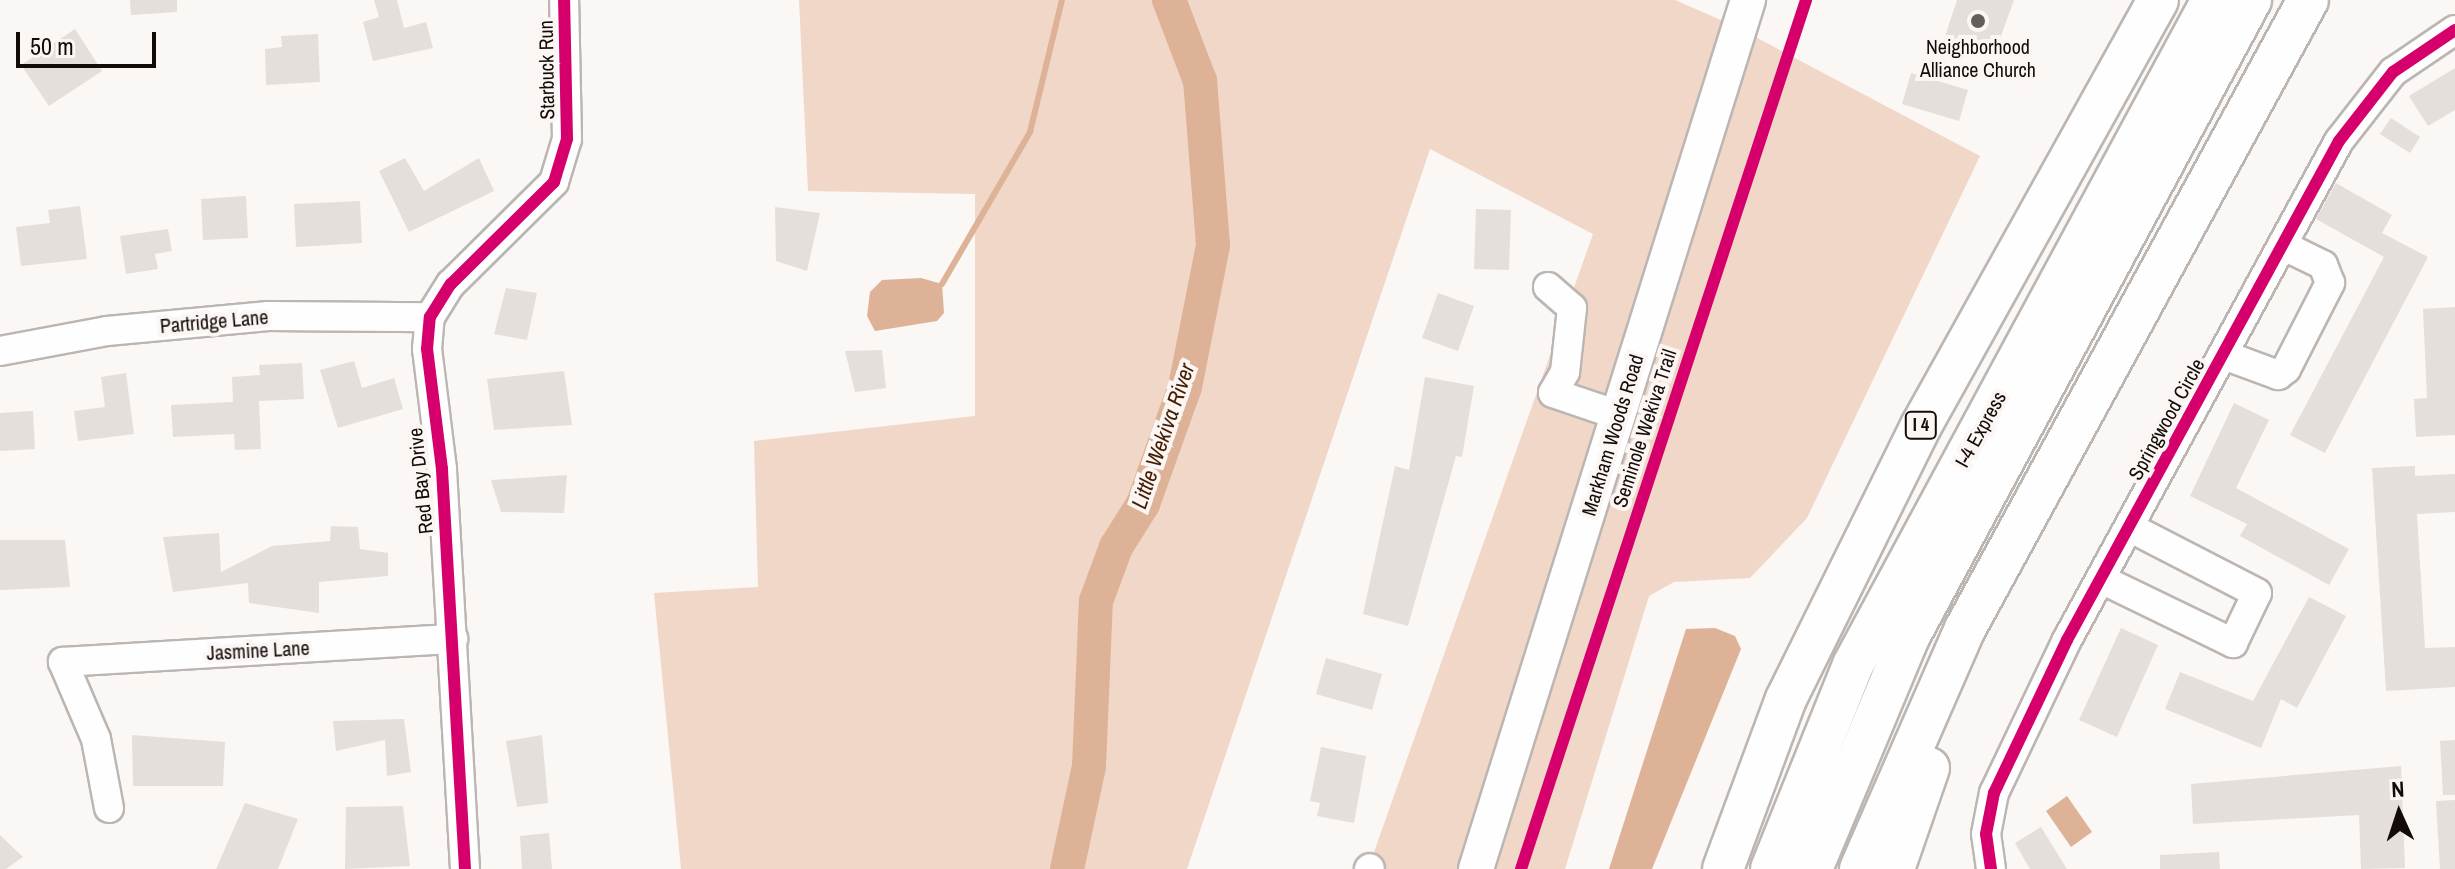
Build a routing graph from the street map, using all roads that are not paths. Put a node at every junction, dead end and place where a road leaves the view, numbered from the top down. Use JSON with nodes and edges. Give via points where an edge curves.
{"nodes":[{"id":1,"x":564,"y":0,"type":"edge"},
{"id":2,"x":1748,"y":0,"type":"edge"},
{"id":3,"x":2158,"y":0,"type":"edge"},
{"id":4,"x":2212,"y":0,"type":"edge"},
{"id":5,"x":2251,"y":0,"type":"edge"},
{"id":6,"x":2308,"y":0,"type":"edge"},
{"id":7,"x":2455,"y":30,"type":"edge"},
{"id":8,"x":2284,"y":246,"type":"junction"},
{"id":9,"x":1548,"y":287,"type":"dead end"},
{"id":10,"x":430,"y":317,"type":"junction"},
{"id":11,"x":0,"y":351,"type":"edge"},
{"id":12,"x":2224,"y":355,"type":"junction"},
{"id":13,"x":1618,"y":415,"type":"junction"},
{"id":14,"x":2129,"y":527,"type":"junction"},
{"id":15,"x":2101,"y":579,"type":"junction"},
{"id":16,"x":1965,"y":629,"type":"junction"},
{"id":17,"x":453,"y":639,"type":"junction"},
{"id":18,"x":109,"y":808,"type":"dead end"},
{"id":19,"x":465,"y":869,"type":"edge"},
{"id":20,"x":1476,"y":869,"type":"edge"},
{"id":21,"x":1723,"y":869,"type":"edge"},
{"id":22,"x":1771,"y":869,"type":"edge"},
{"id":23,"x":1812,"y":869,"type":"edge"},
{"id":24,"x":1860,"y":869,"type":"edge"},
{"id":25,"x":1894,"y":869,"type":"edge"},
{"id":26,"x":1991,"y":869,"type":"edge"}],
"edges":[{"from":1,"to":10,"type":"street","name":"Starbuck Run","via":[[567,139],[554,182],[477,252]]},
{"from":2,"to":13,"type":"main road","name":"Markham Woods Road"},
{"from":3,"to":21,"type":"highway","number":"I 4","via":[[1921,426],[1786,699]]},
{"from":4,"to":22,"type":"highway","name":"I-4 Express","via":[[1859,652]]},
{"from":5,"to":23,"type":"highway","name":"I-4 Express","via":[[1908,639]]},
{"from":6,"to":16,"type":"highway"},
{"from":7,"to":8,"type":"street","name":"Springwood Circle","via":[[2393,72],[2339,141]]},
{"from":8,"to":12,"type":"street","name":"Springwood Circle"},
{"from":8,"to":12,"type":"street","via":[[2323,265],[2330,283],[2286,369],[2278,375]]},
{"from":9,"to":13,"type":"street","via":[[1572,308],[1565,372],[1553,393]]},
{"from":10,"to":11,"type":"street","name":"Partridge Lane","via":[[268,316],[107,331]]},
{"from":10,"to":17,"type":"street","name":"Red Bay Drive","via":[[428,391],[442,469]]},
{"from":12,"to":14,"type":"street","name":"Springwood Circle"},
{"from":13,"to":20,"type":"main road","name":"Markham Woods Road"},
{"from":14,"to":15,"type":"street","name":"Springwood Circle"},
{"from":14,"to":15,"type":"street","via":[[2257,593],[2233,643]]},
{"from":15,"to":26,"type":"street","name":"Springwood Circle","via":[[1994,793],[1986,834]]},
{"from":16,"to":24,"type":"highway"},
{"from":16,"to":25,"type":"highway","via":[[1952,699]]},
{"from":17,"to":18,"type":"street","name":"Jasmine Lane","via":[[63,662],[96,739]]},
{"from":17,"to":19,"type":"street","name":"Red Bay Drive"}]}
